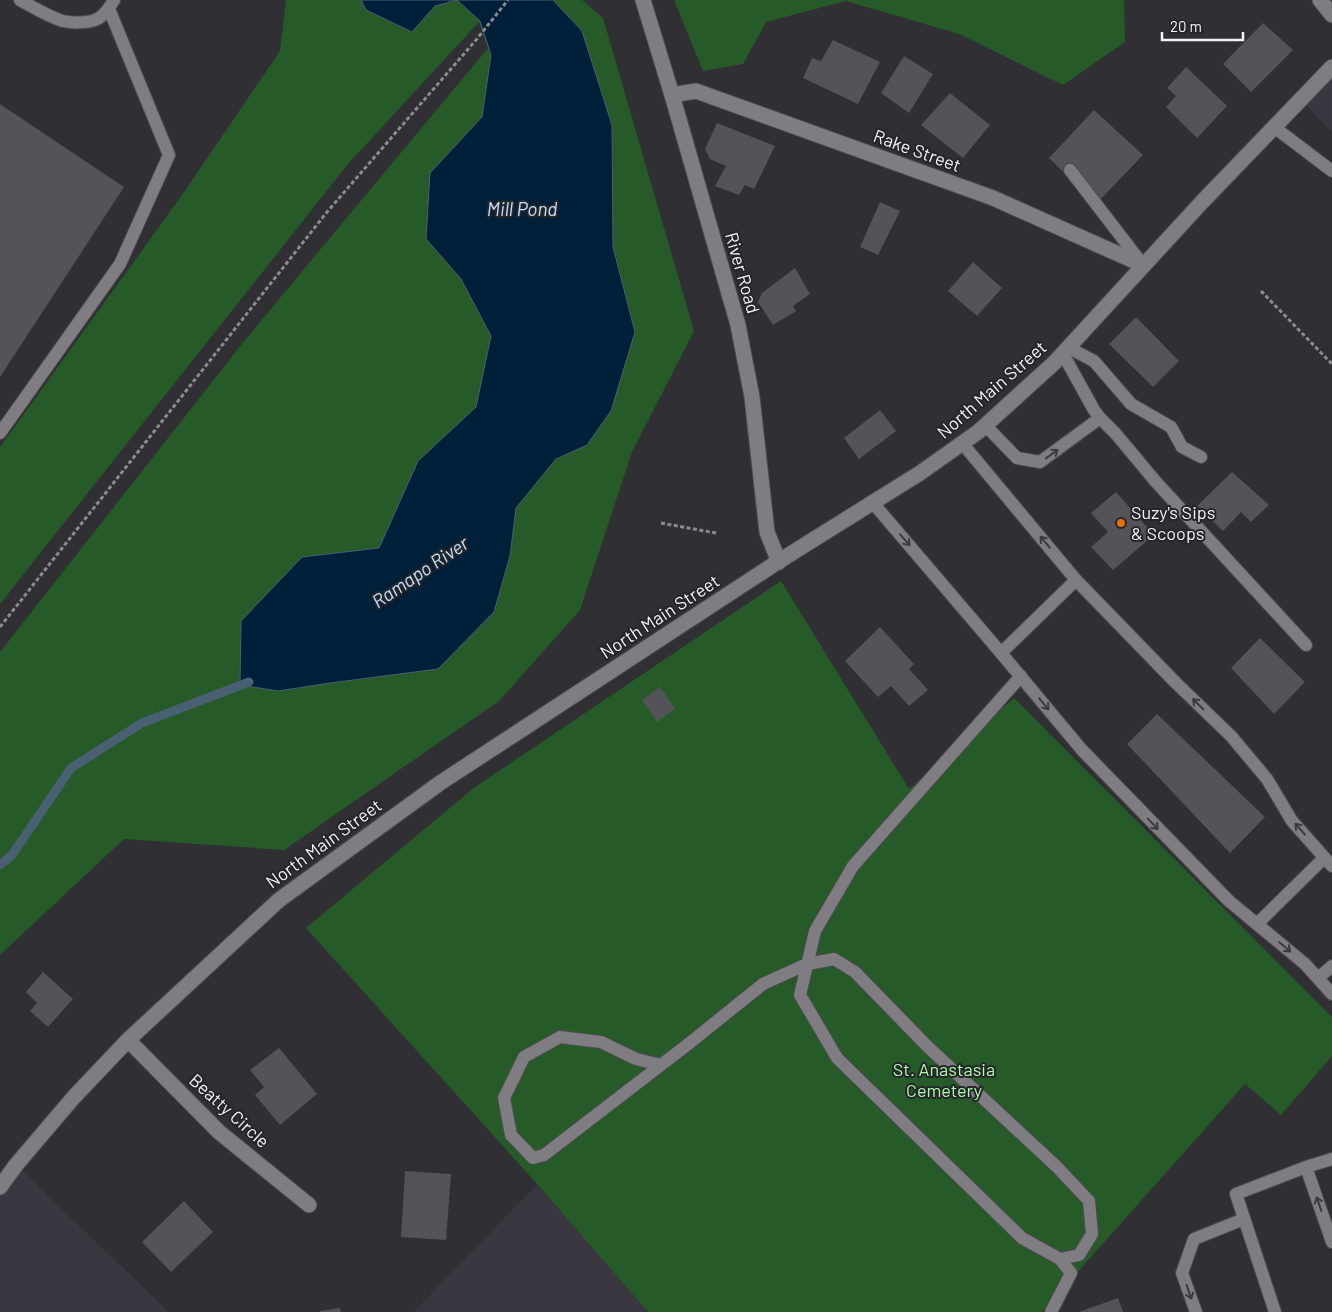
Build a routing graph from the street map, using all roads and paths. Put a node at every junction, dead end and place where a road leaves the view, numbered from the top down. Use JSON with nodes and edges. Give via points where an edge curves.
{"nodes":[{"id":1,"x":20,"y":0,"type":"edge"},
{"id":2,"x":508,"y":0,"type":"edge"},
{"id":3,"x":643,"y":0,"type":"edge"},
{"id":4,"x":1320,"y":0,"type":"edge"},
{"id":5,"x":112,"y":4,"type":"edge"},
{"id":6,"x":1332,"y":15,"type":"edge"},
{"id":7,"x":1332,"y":67,"type":"edge"},
{"id":8,"x":672,"y":95,"type":"junction"},
{"id":9,"x":1274,"y":127,"type":"junction"},
{"id":10,"x":1070,"y":170,"type":"dead end"},
{"id":11,"x":1332,"y":171,"type":"edge"},
{"id":12,"x":1144,"y":266,"type":"junction"},
{"id":13,"x":1261,"y":291,"type":"dead end"},
{"id":14,"x":1066,"y":351,"type":"junction"},
{"id":15,"x":1332,"y":364,"type":"edge"},
{"id":16,"x":1100,"y":418,"type":"junction"},
{"id":17,"x":985,"y":425,"type":"junction"},
{"id":18,"x":0,"y":433,"type":"edge"},
{"id":19,"x":962,"y":443,"type":"junction"},
{"id":20,"x":1200,"y":457,"type":"dead end"},
{"id":21,"x":873,"y":503,"type":"junction"},
{"id":22,"x":661,"y":523,"type":"dead end"},
{"id":23,"x":716,"y":533,"type":"dead end"},
{"id":24,"x":778,"y":562,"type":"junction"},
{"id":25,"x":1076,"y":580,"type":"junction"},
{"id":26,"x":0,"y":627,"type":"edge"},
{"id":27,"x":1306,"y":645,"type":"dead end"},
{"id":28,"x":1002,"y":653,"type":"junction"},
{"id":29,"x":1021,"y":676,"type":"junction"},
{"id":30,"x":1328,"y":862,"type":"edge"},
{"id":31,"x":1257,"y":924,"type":"junction"},
{"id":32,"x":807,"y":964,"type":"junction"},
{"id":33,"x":1332,"y":966,"type":"edge"},
{"id":34,"x":1318,"y":978,"type":"junction"},
{"id":35,"x":1332,"y":994,"type":"edge"},
{"id":36,"x":128,"y":1040,"type":"junction"},
{"id":37,"x":661,"y":1065,"type":"junction"},
{"id":38,"x":1332,"y":1159,"type":"edge"},
{"id":39,"x":1306,"y":1167,"type":"junction"},
{"id":40,"x":0,"y":1187,"type":"edge"},
{"id":41,"x":309,"y":1205,"type":"dead end"},
{"id":42,"x":1244,"y":1219,"type":"junction"},
{"id":43,"x":1332,"y":1242,"type":"edge"},
{"id":44,"x":1060,"y":1259,"type":"junction"},
{"id":45,"x":1051,"y":1312,"type":"edge"},
{"id":46,"x":1196,"y":1312,"type":"edge"},
{"id":47,"x":1275,"y":1312,"type":"edge"}],
"edges":[{"from":1,"to":5,"type":"lane","via":[[63,21],[80,22],[96,20]]},
{"from":2,"to":26,"type":"path","via":[[327,212]]},
{"from":3,"to":8,"type":"street","name":"River Road"},
{"from":4,"to":6,"type":"street"},
{"from":5,"to":18,"type":"lane","via":[[169,155],[120,264]]},
{"from":7,"to":9,"type":"street","name":"North Main Street"},
{"from":8,"to":12,"type":"street","name":"Rake Street","via":[[696,91],[975,191]]},
{"from":8,"to":24,"type":"street","name":"River Road","via":[[738,324],[752,397],[767,532]]},
{"from":9,"to":11,"type":"lane"},
{"from":9,"to":12,"type":"street","name":"North Main Street"},
{"from":10,"to":12,"type":"lane"},
{"from":12,"to":14,"type":"street","name":"North Main Street"},
{"from":13,"to":15,"type":"path"},
{"from":14,"to":16,"type":"lane"},
{"from":14,"to":17,"type":"street","name":"North Main Street"},
{"from":14,"to":20,"type":"lane","via":[[1094,361],[1131,404],[1171,427],[1182,447]]},
{"from":17,"to":16,"type":"lane","one_way":true,"via":[[1017,458],[1040,462]]},
{"from":16,"to":27,"type":"lane"},
{"from":17,"to":19,"type":"street","name":"North Main Street"},
{"from":19,"to":21,"type":"street","name":"North Main Street"},
{"from":25,"to":19,"type":"lane","one_way":true},
{"from":21,"to":24,"type":"street","name":"North Main Street"},
{"from":21,"to":28,"type":"lane","one_way":true},
{"from":22,"to":23,"type":"path"},
{"from":24,"to":36,"type":"street","name":"North Main Street","via":[[440,783],[279,900]]},
{"from":25,"to":28,"type":"lane"},
{"from":30,"to":25,"type":"lane","one_way":true,"via":[[1292,820],[1267,779],[1231,736]]},
{"from":28,"to":29,"type":"lane"},
{"from":29,"to":31,"type":"lane","one_way":true,"via":[[1082,750],[1229,901]]},
{"from":29,"to":32,"type":"lane","via":[[853,866],[815,931]]},
{"from":30,"to":31,"type":"lane"},
{"from":31,"to":34,"type":"lane","one_way":true},
{"from":32,"to":37,"type":"lane","via":[[764,984]]},
{"from":32,"to":44,"type":"lane","via":[[800,995],[837,1058],[1022,1238]]},
{"from":32,"to":44,"type":"lane","via":[[834,958],[855,972],[1089,1201],[1092,1234],[1078,1255]]},
{"from":33,"to":34,"type":"lane"},
{"from":34,"to":35,"type":"lane"},
{"from":36,"to":40,"type":"street","name":"North Main Street","via":[[73,1098]]},
{"from":36,"to":41,"type":"street","name":"Beatty Circle","via":[[219,1132]]},
{"from":37,"to":37,"type":"lane","via":[[544,1155],[533,1158],[511,1135],[504,1098],[524,1057],[560,1037],[601,1042],[636,1059]]},
{"from":38,"to":39,"type":"lane"},
{"from":39,"to":42,"type":"lane","via":[[1236,1194]]},
{"from":43,"to":39,"type":"lane","one_way":true},
{"from":42,"to":46,"type":"lane","one_way":true,"via":[[1194,1239],[1182,1273]]},
{"from":42,"to":47,"type":"lane"},
{"from":44,"to":45,"type":"lane","via":[[1071,1273]]}]}
